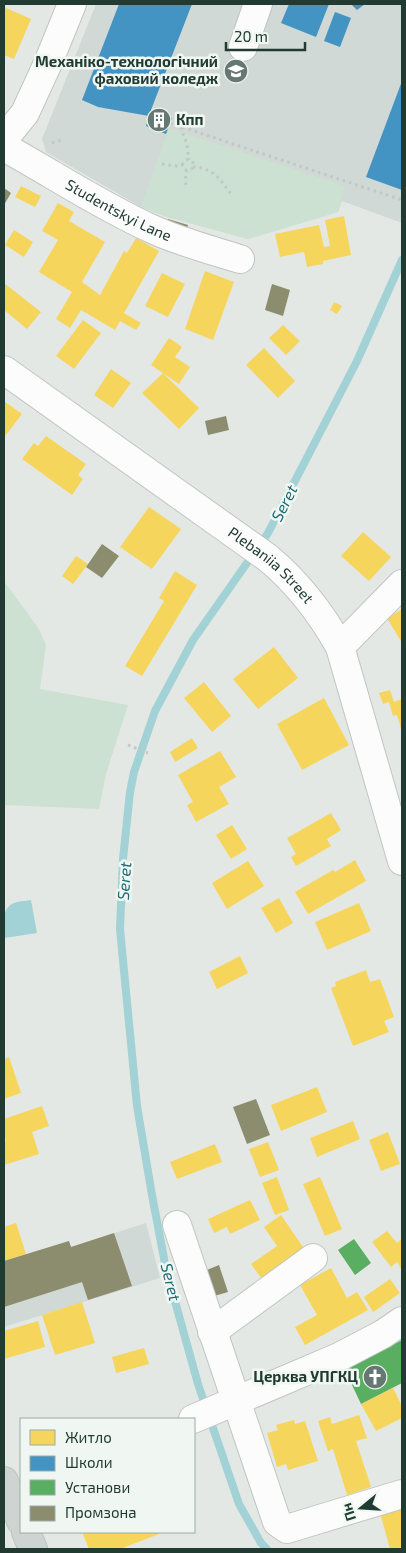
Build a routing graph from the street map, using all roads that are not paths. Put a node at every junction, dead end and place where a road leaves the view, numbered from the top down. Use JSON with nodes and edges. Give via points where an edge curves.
{"nodes":[{"id":1,"x":72,"y":4,"type":"edge"},
{"id":2,"x":258,"y":4,"type":"edge"},
{"id":3,"x":243,"y":47,"type":"dead end"},
{"id":4,"x":4,"y":139,"type":"edge"},
{"id":5,"x":4,"y":147,"type":"edge"},
{"id":6,"x":240,"y":259,"type":"dead end"},
{"id":7,"x":4,"y":370,"type":"edge"},
{"id":8,"x":402,"y":584,"type":"edge"},
{"id":9,"x":340,"y":647,"type":"junction"},
{"id":10,"x":402,"y":860,"type":"edge"},
{"id":11,"x":178,"y":1225,"type":"dead end"},
{"id":12,"x":313,"y":1258,"type":"dead end"},
{"id":13,"x":402,"y":1321,"type":"edge"},
{"id":14,"x":212,"y":1332,"type":"junction"},
{"id":15,"x":230,"y":1404,"type":"junction"},
{"id":16,"x":195,"y":1418,"type":"edge"},
{"id":17,"x":402,"y":1494,"type":"edge"},
{"id":18,"x":26,"y":1533,"type":"edge"},
{"id":19,"x":33,"y":1549,"type":"edge"}],
"edges":[{"from":1,"to":4,"type":"street","via":[[25,113]]},
{"from":2,"to":3,"type":"street"},
{"from":5,"to":6,"type":"street","name":"Studentskyi Lane","via":[[152,230]]},
{"from":7,"to":9,"type":"street","name":"Plebaniia Street","via":[[268,558],[309,599]]},
{"from":8,"to":9,"type":"street"},
{"from":9,"to":10,"type":"street","name":"Plebaniia Street"},
{"from":11,"to":14,"type":"street"},
{"from":12,"to":14,"type":"street"},
{"from":13,"to":15,"type":"street","via":[[339,1357]]},
{"from":14,"to":15,"type":"street"},
{"from":15,"to":16,"type":"street"},
{"from":15,"to":17,"type":"street","via":[[273,1514],[281,1526],[288,1529]]},
{"from":18,"to":19,"type":"main road"}]}
